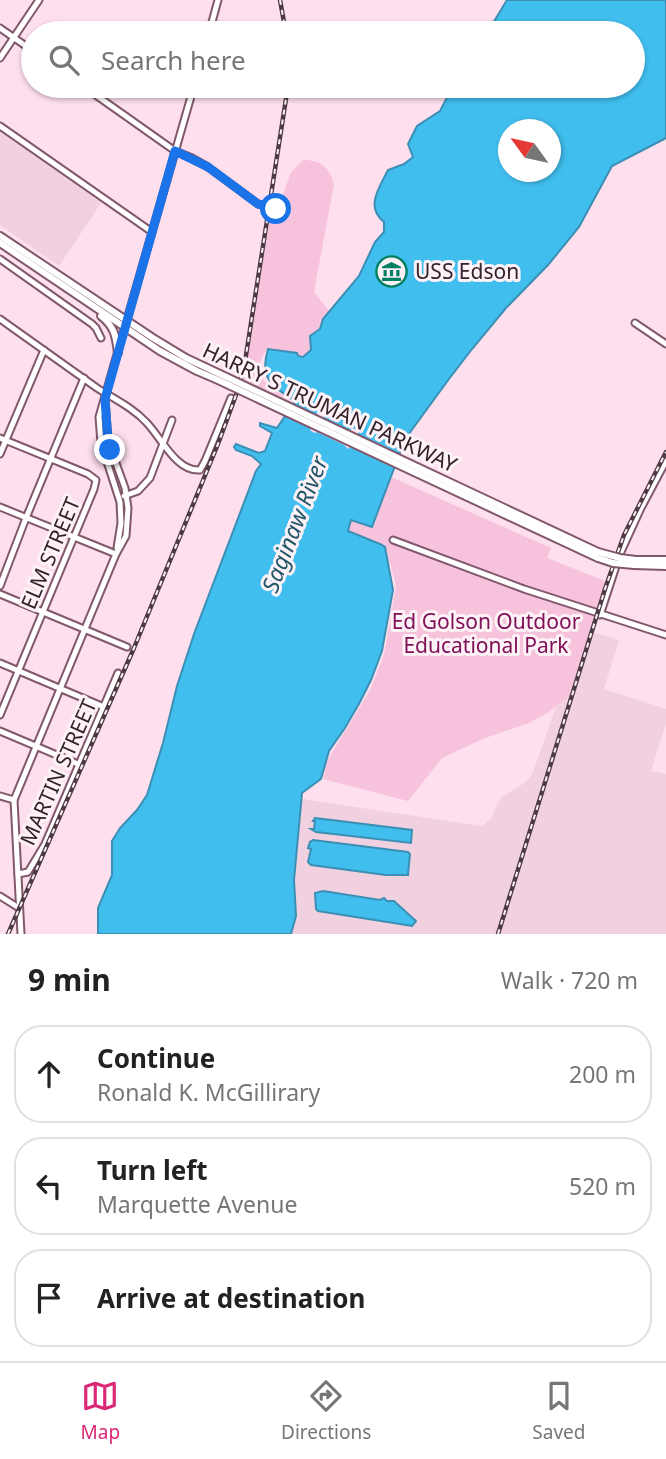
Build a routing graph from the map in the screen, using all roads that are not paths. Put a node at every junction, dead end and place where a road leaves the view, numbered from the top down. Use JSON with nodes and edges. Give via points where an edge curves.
{"nodes":[{"id":1,"x":39,"y":0,"type":"edge"},
{"id":2,"x":218,"y":0,"type":"edge"},
{"id":3,"x":25,"y":21,"type":"edge"},
{"id":4,"x":212,"y":21,"type":"edge"},
{"id":5,"x":21,"y":27,"type":"edge"},
{"id":6,"x":0,"y":28,"type":"edge"},
{"id":7,"x":14,"y":37,"type":"junction"},
{"id":8,"x":21,"y":42,"type":"edge"},
{"id":9,"x":0,"y":58,"type":"edge"},
{"id":10,"x":100,"y":98,"type":"edge"},
{"id":11,"x":190,"y":98,"type":"edge"},
{"id":12,"x":0,"y":126,"type":"edge"},
{"id":13,"x":175,"y":151,"type":"junction"},
{"id":14,"x":283,"y":210,"type":"dead end"},
{"id":15,"x":152,"y":232,"type":"junction"},
{"id":16,"x":0,"y":236,"type":"edge"},
{"id":17,"x":0,"y":243,"type":"edge"},
{"id":18,"x":0,"y":259,"type":"edge"},
{"id":19,"x":90,"y":305,"type":"junction"},
{"id":20,"x":0,"y":319,"type":"edge"},
{"id":21,"x":635,"y":323,"type":"dead end"},
{"id":22,"x":127,"y":324,"type":"junction"},
{"id":23,"x":101,"y":338,"type":"dead end"},
{"id":24,"x":666,"y":344,"type":"edge"},
{"id":25,"x":44,"y":350,"type":"junction"},
{"id":26,"x":118,"y":353,"type":"junction"},
{"id":27,"x":84,"y":378,"type":"junction"},
{"id":28,"x":106,"y":396,"type":"junction"},
{"id":29,"x":231,"y":398,"type":"dead end"},
{"id":30,"x":172,"y":420,"type":"dead end"},
{"id":31,"x":3,"y":440,"type":"edge"},
{"id":32,"x":163,"y":441,"type":"junction"},
{"id":33,"x":0,"y":453,"type":"edge"},
{"id":34,"x":51,"y":460,"type":"junction"},
{"id":35,"x":666,"y":461,"type":"edge"},
{"id":36,"x":127,"y":495,"type":"junction"},
{"id":37,"x":119,"y":497,"type":"junction"},
{"id":38,"x":0,"y":507,"type":"edge"},
{"id":39,"x":26,"y":518,"type":"junction"},
{"id":40,"x":74,"y":538,"type":"junction"},
{"id":41,"x":393,"y":540,"type":"dead end"},
{"id":42,"x":116,"y":554,"type":"junction"},
{"id":43,"x":666,"y":560,"type":"edge"},
{"id":44,"x":635,"y":562,"type":"junction"},
{"id":45,"x":666,"y":566,"type":"edge"},
{"id":46,"x":0,"y":586,"type":"edge"},
{"id":47,"x":0,"y":594,"type":"edge"},
{"id":48,"x":42,"y":612,"type":"junction"},
{"id":49,"x":600,"y":615,"type":"junction"},
{"id":50,"x":85,"y":630,"type":"junction"},
{"id":51,"x":666,"y":635,"type":"edge"},
{"id":52,"x":127,"y":647,"type":"dead end"},
{"id":53,"x":0,"y":663,"type":"edge"},
{"id":54,"x":18,"y":670,"type":"junction"},
{"id":55,"x":118,"y":674,"type":"dead end"},
{"id":56,"x":61,"y":688,"type":"junction"},
{"id":57,"x":104,"y":707,"type":"junction"},
{"id":58,"x":0,"y":715,"type":"edge"},
{"id":59,"x":0,"y":731,"type":"edge"},
{"id":60,"x":37,"y":746,"type":"junction"},
{"id":61,"x":78,"y":764,"type":"junction"},
{"id":62,"x":0,"y":796,"type":"edge"},
{"id":63,"x":14,"y":800,"type":"junction"},
{"id":64,"x":18,"y":874,"type":"junction"},
{"id":65,"x":0,"y":896,"type":"edge"},
{"id":66,"x":19,"y":908,"type":"junction"},
{"id":67,"x":21,"y":934,"type":"edge"}],
"edges":[{"from":1,"to":3,"type":"street"},
{"from":2,"to":4,"type":"street"},
{"from":5,"to":7,"type":"street"},
{"from":6,"to":7,"type":"street"},
{"from":7,"to":8,"type":"street"},
{"from":7,"to":9,"type":"street"},
{"from":10,"to":13,"type":"street"},
{"from":11,"to":13,"type":"street"},
{"from":12,"to":15,"type":"street"},
{"from":13,"to":14,"type":"street","via":[[208,167],[258,204]]},
{"from":13,"to":15,"type":"street"},
{"from":15,"to":22,"type":"street"},
{"from":16,"to":22,"type":"main road","name":"HARRY S TRUMAN PARKWAY"},
{"from":17,"to":19,"type":"main road","name":"HARRY S TRUMAN PARKWAY"},
{"from":18,"to":23,"type":"street","via":[[92,324]]},
{"from":19,"to":22,"type":"main road","name":"HARRY S TRUMAN PARKWAY"},
{"from":19,"to":26,"type":"main road","via":[[113,327]]},
{"from":20,"to":25,"type":"street"},
{"from":21,"to":24,"type":"street"},
{"from":22,"to":26,"type":"street"},
{"from":22,"to":44,"type":"main road","name":"HARRY S TRUMAN PARKWAY","bridge":true,"via":[[219,377],[598,555]]},
{"from":25,"to":27,"type":"street"},
{"from":25,"to":31,"type":"street"},
{"from":26,"to":28,"type":"street"},
{"from":27,"to":28,"type":"street"},
{"from":27,"to":34,"type":"street"},
{"from":28,"to":32,"type":"street","via":[[133,410]]},
{"from":28,"to":36,"type":"street","via":[[108,441]]},
{"from":28,"to":37,"type":"street","via":[[99,417],[100,436]]},
{"from":29,"to":32,"type":"street","via":[[200,470],[180,464]]},
{"from":30,"to":32,"type":"street"},
{"from":31,"to":33,"type":"street"},
{"from":31,"to":34,"type":"street"},
{"from":32,"to":36,"type":"street","via":[[150,478]]},
{"from":34,"to":39,"type":"street"},
{"from":34,"to":40,"type":"street","name":"ELM STREET","via":[[96,480]]},
{"from":35,"to":49,"type":"street","via":[[620,554]]},
{"from":36,"to":37,"type":"street"},
{"from":36,"to":42,"type":"street","via":[[126,536]]},
{"from":37,"to":42,"type":"street"},
{"from":38,"to":39,"type":"street"},
{"from":39,"to":40,"type":"street"},
{"from":39,"to":46,"type":"street"},
{"from":40,"to":42,"type":"street"},
{"from":40,"to":48,"type":"street","name":"ELM STREET"},
{"from":41,"to":49,"type":"street"},
{"from":42,"to":50,"type":"street"},
{"from":43,"to":44,"type":"main road","name":"HARRY S TRUMAN PARKWAY"},
{"from":44,"to":45,"type":"main road","name":"HARRY S TRUMAN PARKWAY"},
{"from":47,"to":48,"type":"street"},
{"from":48,"to":50,"type":"street"},
{"from":48,"to":54,"type":"street","name":"ELM STREET"},
{"from":49,"to":51,"type":"street"},
{"from":50,"to":52,"type":"street"},
{"from":50,"to":56,"type":"street"},
{"from":53,"to":54,"type":"street"},
{"from":54,"to":56,"type":"street"},
{"from":54,"to":58,"type":"street","name":"ELM STREET"},
{"from":55,"to":57,"type":"street","name":"MARTIN STREET"},
{"from":56,"to":57,"type":"street"},
{"from":56,"to":60,"type":"street"},
{"from":57,"to":61,"type":"street","name":"MARTIN STREET"},
{"from":59,"to":60,"type":"street"},
{"from":60,"to":61,"type":"street"},
{"from":60,"to":63,"type":"street"},
{"from":61,"to":64,"type":"street","name":"MARTIN STREET","via":[[37,858],[29,872]]},
{"from":62,"to":63,"type":"street"},
{"from":63,"to":64,"type":"street"},
{"from":64,"to":66,"type":"street"},
{"from":65,"to":66,"type":"street"},
{"from":66,"to":67,"type":"street"}]}
